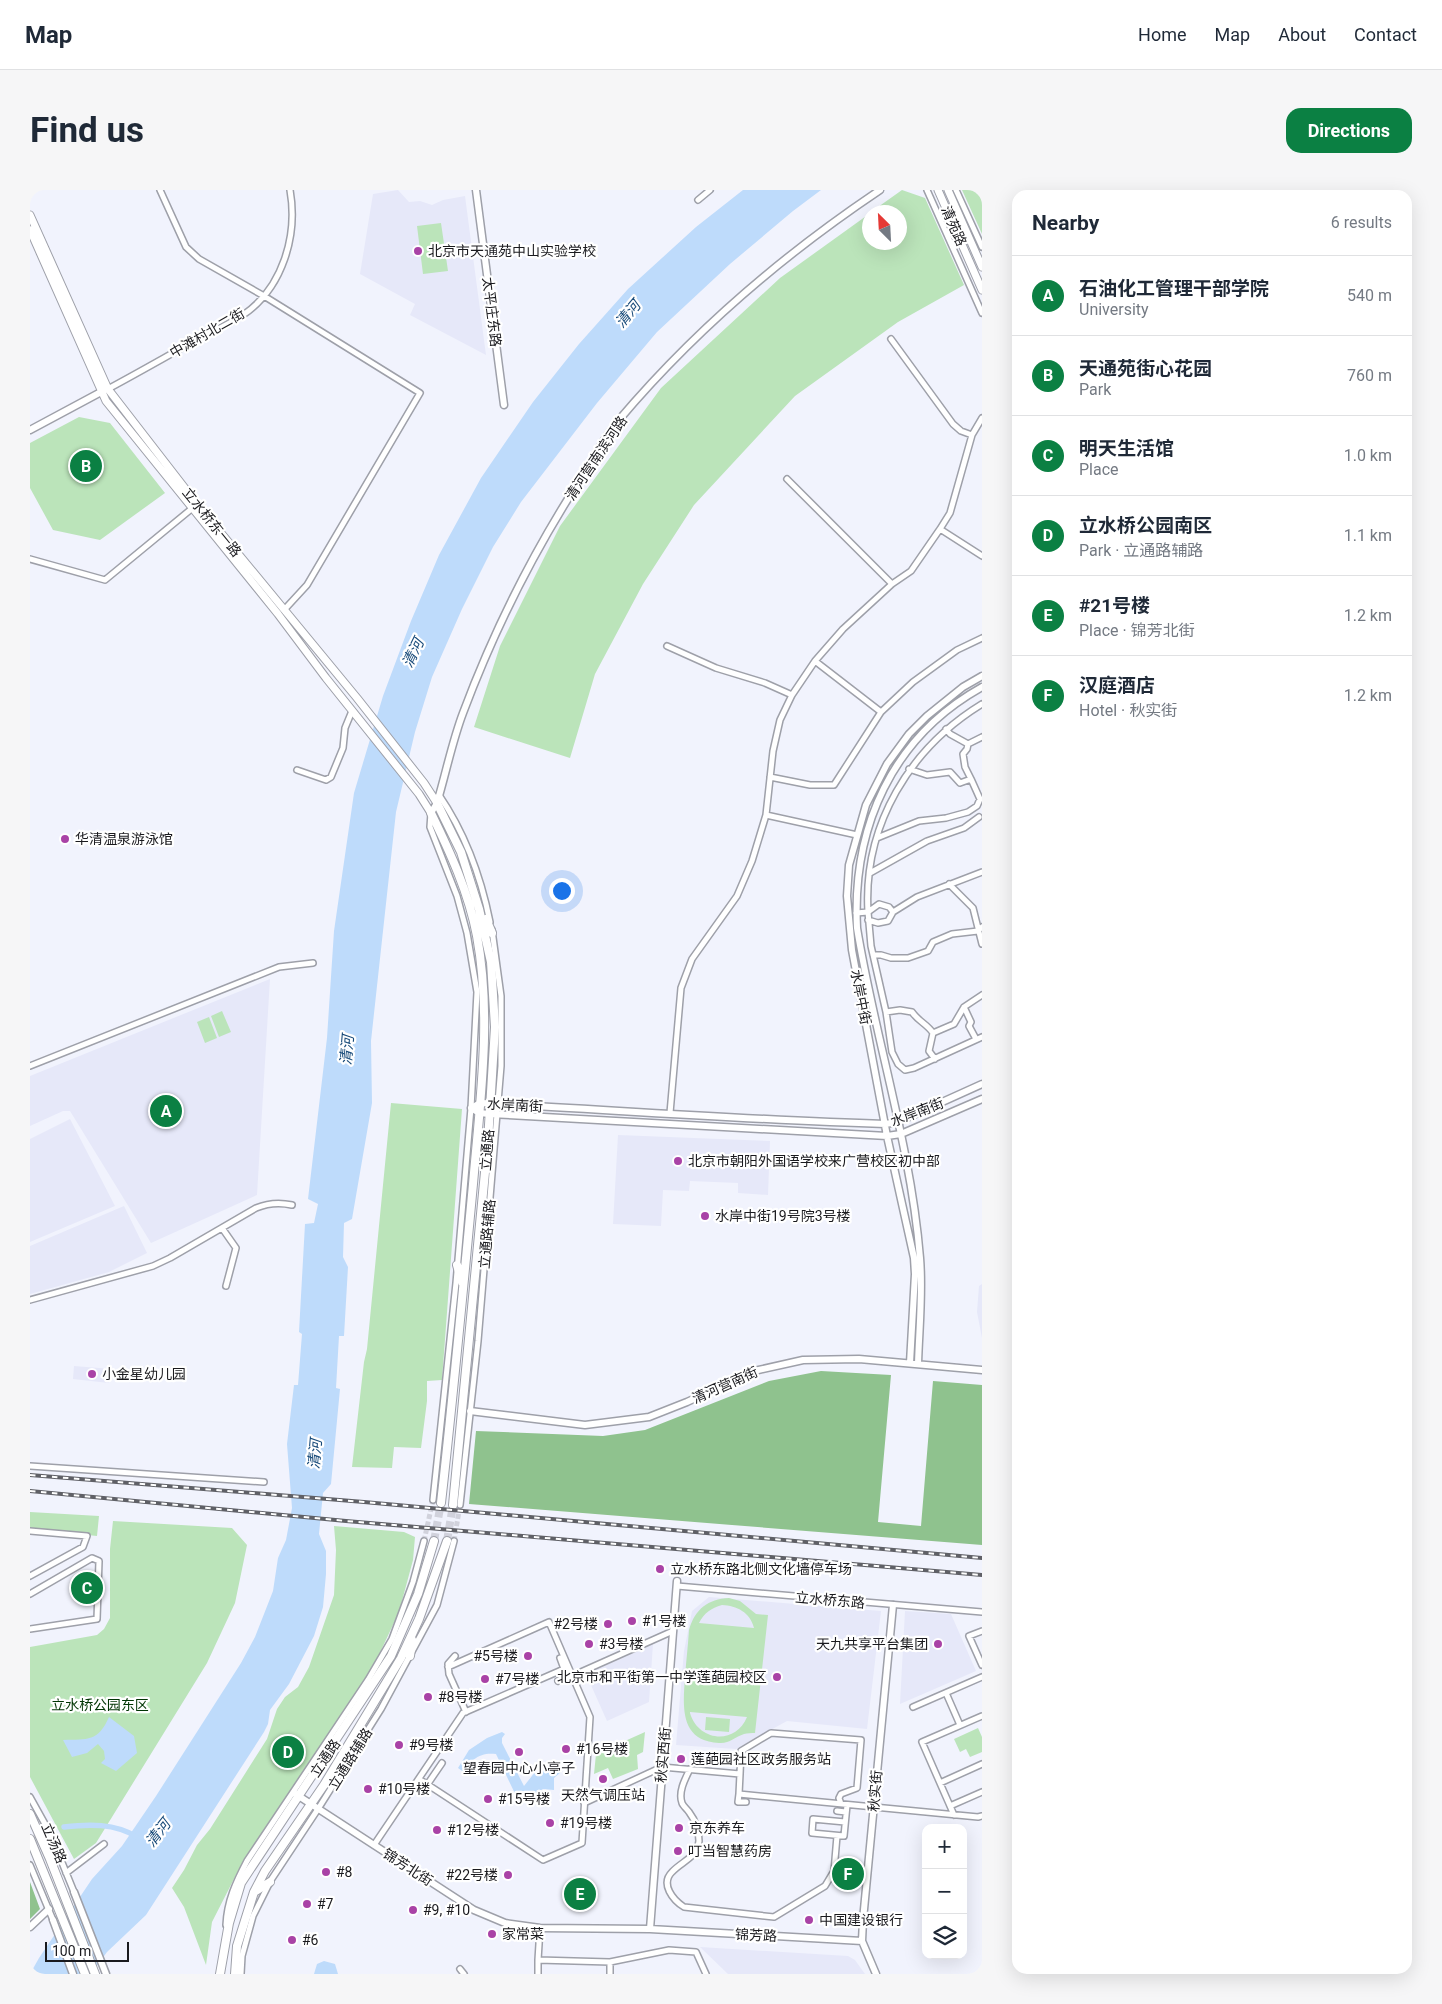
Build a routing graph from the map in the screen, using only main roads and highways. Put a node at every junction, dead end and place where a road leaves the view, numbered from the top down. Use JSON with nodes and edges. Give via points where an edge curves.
{"nodes":[{"id":1,"x":938,"y":190,"type":"edge"},
{"id":2,"x":948,"y":190,"type":"edge"},
{"id":3,"x":30,"y":215,"type":"edge"},
{"id":4,"x":30,"y":230,"type":"edge"},
{"id":5,"x":982,"y":267,"type":"edge"},
{"id":6,"x":982,"y":290,"type":"edge"},
{"id":7,"x":105,"y":390,"type":"junction"},
{"id":8,"x":195,"y":506,"type":"junction"},
{"id":9,"x":438,"y":799,"type":"joint"},
{"id":10,"x":431,"y":813,"type":"joint"},
{"id":11,"x":477,"y":902,"type":"junction"},
{"id":12,"x":492,"y":933,"type":"road end"},
{"id":13,"x":489,"y":1214,"type":"road end"},
{"id":14,"x":480,"y":1227,"type":"junction"},
{"id":15,"x":457,"y":1265,"type":"road end"},
{"id":16,"x":464,"y":1287,"type":"junction"},
{"id":17,"x":441,"y":1503,"type":"tunnel mouth"},
{"id":18,"x":457,"y":1505,"type":"tunnel mouth"},
{"id":19,"x":434,"y":1541,"type":"tunnel mouth"},
{"id":20,"x":450,"y":1541,"type":"tunnel mouth"},
{"id":21,"x":412,"y":1634,"type":"junction"},
{"id":22,"x":410,"y":1656,"type":"road end"},
{"id":23,"x":30,"y":1814,"type":"edge"},
{"id":24,"x":30,"y":1839,"type":"edge"},
{"id":25,"x":270,"y":1882,"type":"road end"},
{"id":26,"x":254,"y":1892,"type":"junction"},
{"id":27,"x":85,"y":1974,"type":"edge"},
{"id":28,"x":95,"y":1974,"type":"edge"},
{"id":29,"x":220,"y":1974,"type":"edge"},
{"id":30,"x":235,"y":1974,"type":"edge"}],
"edges":[{"from":1,"to":6,"type":"main road","name":"清苑路"},
{"from":2,"to":5,"type":"main road","name":"清苑路"},
{"from":3,"to":7,"type":"main road","name":"立水桥东一路"},
{"from":4,"to":7,"type":"main road","name":"立水桥东一路"},
{"from":7,"to":8,"type":"main road","name":"立水桥东一路","via":[[106,401]]},
{"from":8,"to":9,"type":"main road","name":"立水桥东一路"},
{"from":8,"to":10,"type":"main road","name":"立水桥东一路"},
{"from":9,"to":11,"type":"main road","name":"立通路","via":[[461,852]]},
{"from":10,"to":16,"type":"main road","name":"立通路","via":[[458,873],[477,934],[485,1002]]},
{"from":11,"to":12,"type":"main road"},
{"from":11,"to":14,"type":"main road","name":"立通路","via":[[489,953],[495,1027],[494,1104]]},
{"from":13,"to":14,"type":"main road"},
{"from":14,"to":18,"type":"main road","name":"立通路"},
{"from":15,"to":16,"type":"main road"},
{"from":16,"to":17,"type":"main road","name":"立通路"},
{"from":19,"to":29,"type":"main road","name":"立通路","via":[[418,1594],[391,1656],[296,1794],[241,1882]]},
{"from":20,"to":21,"type":"main road","name":"立通路"},
{"from":21,"to":22,"type":"main road"},
{"from":21,"to":26,"type":"main road","name":"立通路","via":[[315,1807],[265,1871]]},
{"from":23,"to":28,"type":"main road","name":"立汤路"},
{"from":24,"to":27,"type":"main road","name":"立汤路"},
{"from":25,"to":26,"type":"main road"},
{"from":26,"to":30,"type":"main road","name":"立通路","via":[[237,1946]]}]}
